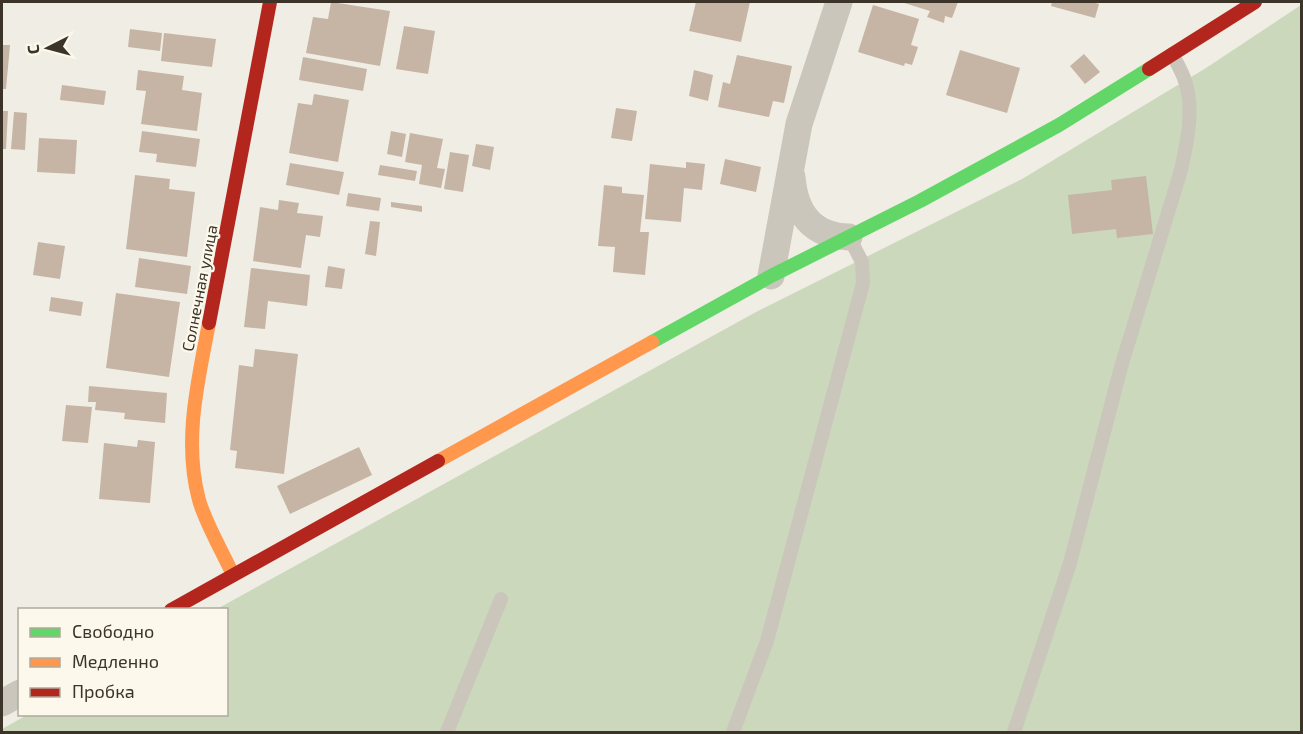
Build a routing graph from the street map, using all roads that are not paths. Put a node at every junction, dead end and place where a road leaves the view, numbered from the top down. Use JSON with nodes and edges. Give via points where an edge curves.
{"nodes":[{"id":1,"x":270,"y":2,"type":"edge"},
{"id":2,"x":838,"y":2,"type":"edge"},
{"id":3,"x":1255,"y":2,"type":"edge"},
{"id":4,"x":1172,"y":54,"type":"junction"},
{"id":5,"x":791,"y":164,"type":"junction"},
{"id":6,"x":849,"y":237,"type":"junction"},
{"id":7,"x":771,"y":276,"type":"junction"},
{"id":8,"x":233,"y":575,"type":"junction"},
{"id":9,"x":501,"y":599,"type":"dead end"},
{"id":10,"x":173,"y":608,"type":"edge"},
{"id":11,"x":18,"y":694,"type":"edge"},
{"id":12,"x":2,"y":703,"type":"edge"},
{"id":13,"x":447,"y":732,"type":"edge"},
{"id":14,"x":733,"y":732,"type":"edge"},
{"id":15,"x":1014,"y":732,"type":"edge"}],
"edges":[{"from":1,"to":8,"type":"street","name":"Солнечная улица","via":[[194,405],[191,453],[199,501]]},
{"from":2,"to":5,"type":"street","via":[[799,124]]},
{"from":3,"to":4,"type":"street"},
{"from":4,"to":6,"type":"street","via":[[1059,125]]},
{"from":4,"to":15,"type":"lane","via":[[1189,96],[1181,170],[1121,367],[1070,563]]},
{"from":5,"to":6,"type":"street","via":[[795,197],[806,219],[825,234]]},
{"from":5,"to":7,"type":"street"},
{"from":6,"to":7,"type":"street"},
{"from":6,"to":14,"type":"lane","via":[[862,262],[863,283],[767,641]]},
{"from":7,"to":8,"type":"street"},
{"from":8,"to":10,"type":"street"},
{"from":9,"to":13,"type":"lane"},
{"from":11,"to":12,"type":"street"}]}
